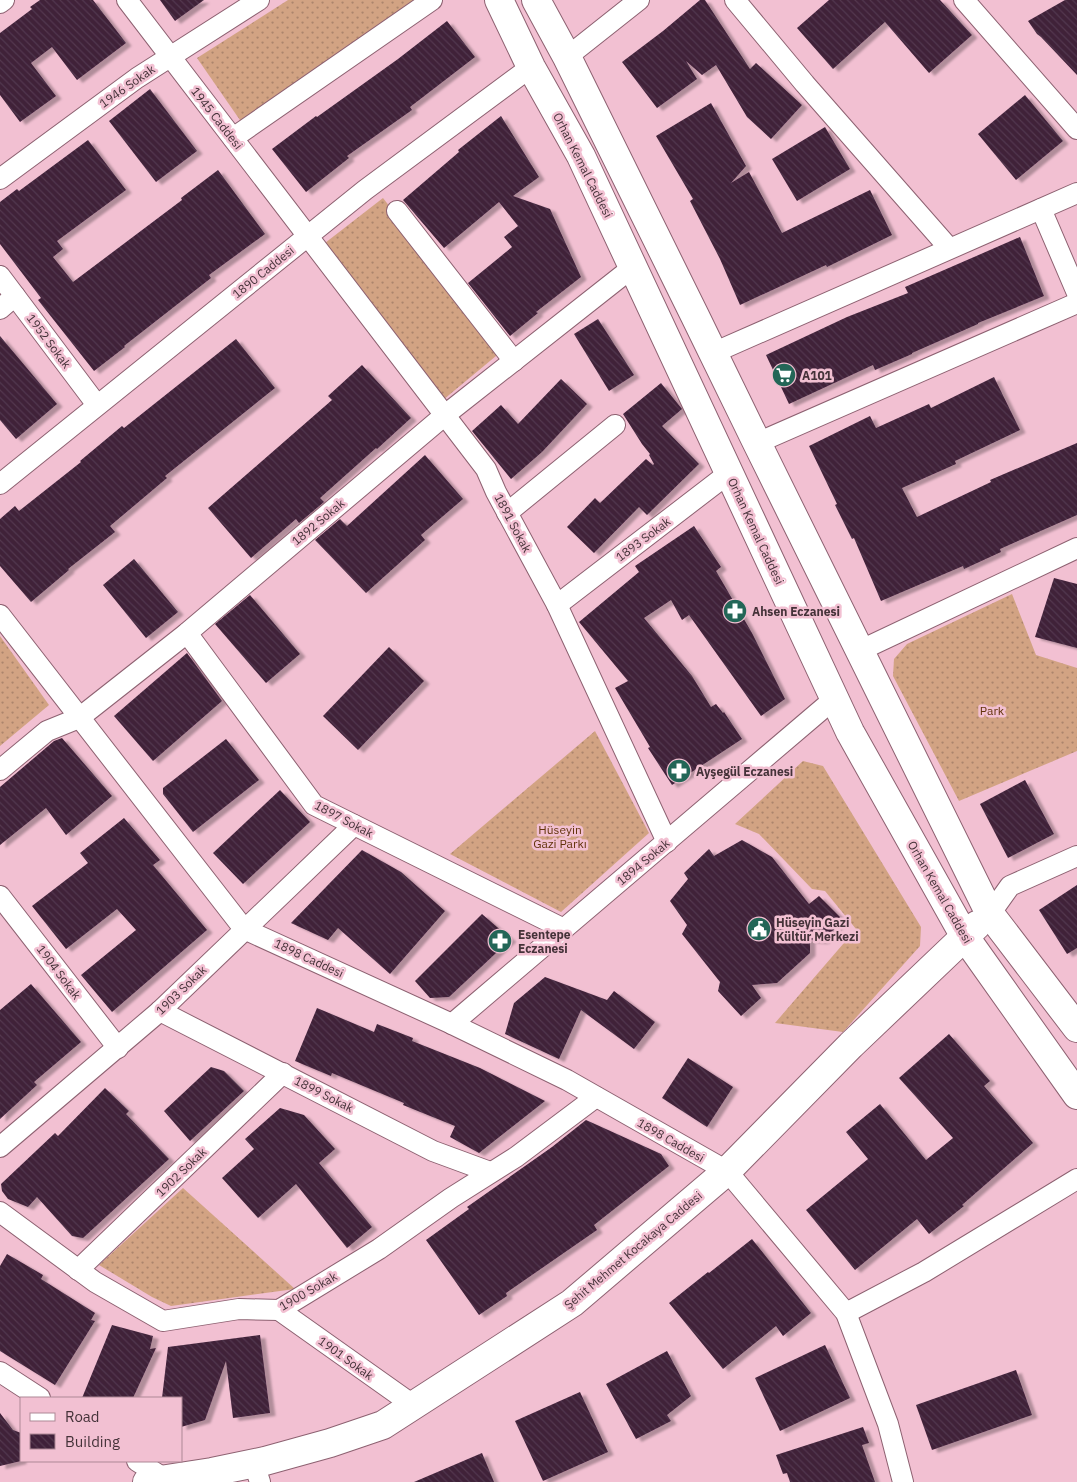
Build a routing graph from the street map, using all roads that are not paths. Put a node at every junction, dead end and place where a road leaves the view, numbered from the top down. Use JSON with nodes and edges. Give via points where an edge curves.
{"nodes":[{"id":1,"x":4,"y":0,"type":"edge"},
{"id":2,"x":127,"y":0,"type":"edge"},
{"id":3,"x":259,"y":0,"type":"edge"},
{"id":4,"x":432,"y":0,"type":"edge"},
{"id":5,"x":499,"y":0,"type":"edge"},
{"id":6,"x":536,"y":0,"type":"edge"},
{"id":7,"x":639,"y":0,"type":"edge"},
{"id":8,"x":736,"y":0,"type":"edge"},
{"id":9,"x":964,"y":0,"type":"edge"},
{"id":10,"x":0,"y":3,"type":"edge"},
{"id":11,"x":170,"y":57,"type":"junction"},
{"id":12,"x":567,"y":57,"type":"junction"},
{"id":13,"x":531,"y":67,"type":"junction"},
{"id":14,"x":1077,"y":129,"type":"edge"},
{"id":15,"x":233,"y":138,"type":"junction"},
{"id":16,"x":0,"y":179,"type":"edge"},
{"id":17,"x":1077,"y":193,"type":"edge"},
{"id":18,"x":1041,"y":209,"type":"junction"},
{"id":19,"x":397,"y":211,"type":"dead end"},
{"id":20,"x":308,"y":236,"type":"junction"},
{"id":21,"x":949,"y":248,"type":"junction"},
{"id":22,"x":633,"y":267,"type":"junction"},
{"id":23,"x":0,"y":276,"type":"edge"},
{"id":24,"x":1077,"y":293,"type":"edge"},
{"id":25,"x":7,"y":303,"type":"edge"},
{"id":26,"x":1077,"y":303,"type":"edge"},
{"id":27,"x":713,"y":353,"type":"junction"},
{"id":28,"x":514,"y":361,"type":"junction"},
{"id":29,"x":97,"y":405,"type":"junction"},
{"id":30,"x":445,"y":415,"type":"junction"},
{"id":31,"x":615,"y":425,"type":"dead end"},
{"id":32,"x":757,"y":443,"type":"junction"},
{"id":33,"x":729,"y":473,"type":"junction"},
{"id":34,"x":0,"y":484,"type":"edge"},
{"id":35,"x":507,"y":513,"type":"junction"},
{"id":36,"x":1077,"y":548,"type":"edge"},
{"id":37,"x":557,"y":605,"type":"junction"},
{"id":38,"x":0,"y":615,"type":"edge"},
{"id":39,"x":187,"y":633,"type":"junction"},
{"id":40,"x":859,"y":651,"type":"junction"},
{"id":41,"x":834,"y":699,"type":"junction"},
{"id":42,"x":79,"y":718,"type":"junction"},
{"id":43,"x":0,"y":770,"type":"edge"},
{"id":44,"x":354,"y":825,"type":"junction"},
{"id":45,"x":667,"y":842,"type":"junction"},
{"id":46,"x":1077,"y":856,"type":"edge"},
{"id":47,"x":0,"y":896,"type":"edge"},
{"id":48,"x":990,"y":914,"type":"junction"},
{"id":49,"x":244,"y":929,"type":"junction"},
{"id":50,"x":564,"y":929,"type":"junction"},
{"id":51,"x":964,"y":936,"type":"junction"},
{"id":52,"x":160,"y":1011,"type":"junction"},
{"id":53,"x":452,"y":1024,"type":"junction"},
{"id":54,"x":1077,"y":1028,"type":"edge"},
{"id":55,"x":118,"y":1048,"type":"junction"},
{"id":56,"x":283,"y":1074,"type":"junction"},
{"id":57,"x":1077,"y":1095,"type":"edge"},
{"id":58,"x":596,"y":1097,"type":"junction"},
{"id":59,"x":0,"y":1147,"type":"edge"},
{"id":60,"x":727,"y":1171,"type":"junction"},
{"id":61,"x":490,"y":1172,"type":"junction"},
{"id":62,"x":1077,"y":1179,"type":"edge"},
{"id":63,"x":0,"y":1212,"type":"edge"},
{"id":64,"x":78,"y":1270,"type":"junction"},
{"id":65,"x":280,"y":1310,"type":"junction"},
{"id":66,"x":846,"y":1313,"type":"junction"},
{"id":67,"x":0,"y":1372,"type":"edge"},
{"id":68,"x":38,"y":1397,"type":"edge"},
{"id":69,"x":413,"y":1406,"type":"junction"},
{"id":70,"x":137,"y":1462,"type":"edge"},
{"id":71,"x":257,"y":1473,"type":"edge"},
{"id":72,"x":156,"y":1481,"type":"edge"},
{"id":73,"x":903,"y":1482,"type":"edge"}],
"edges":[{"from":1,"to":10,"type":"street"},
{"from":2,"to":11,"type":"street","name":"1945 Caddesi"},
{"from":3,"to":11,"type":"street","name":"1946 Sokak"},
{"from":4,"to":15,"type":"street"},
{"from":5,"to":13,"type":"main road","name":"Orhan Kemal Caddesi"},
{"from":6,"to":12,"type":"main road"},
{"from":7,"to":12,"type":"street"},
{"from":8,"to":21,"type":"street"},
{"from":9,"to":14,"type":"street"},
{"from":11,"to":15,"type":"street","name":"1945 Caddesi"},
{"from":11,"to":16,"type":"street","name":"1946 Sokak","via":[[136,78]]},
{"from":12,"to":13,"type":"main road"},
{"from":12,"to":27,"type":"main road"},
{"from":13,"to":20,"type":"street","name":"1890 Caddesi"},
{"from":13,"to":22,"type":"main road","name":"Orhan Kemal Caddesi","via":[[581,156]]},
{"from":15,"to":20,"type":"street","name":"1945 Caddesi"},
{"from":17,"to":18,"type":"street"},
{"from":18,"to":21,"type":"street"},
{"from":18,"to":24,"type":"street"},
{"from":19,"to":28,"type":"street"},
{"from":20,"to":29,"type":"street","name":"1890 Caddesi"},
{"from":20,"to":30,"type":"street","name":"1891 Sokak"},
{"from":21,"to":27,"type":"street"},
{"from":22,"to":28,"type":"street","name":"1892 Sokak"},
{"from":22,"to":33,"type":"main road","name":"Orhan Kemal Caddesi"},
{"from":23,"to":25,"type":"street","name":"1952 Sokak"},
{"from":25,"to":29,"type":"street","name":"1952 Sokak"},
{"from":26,"to":32,"type":"street"},
{"from":27,"to":32,"type":"main road"},
{"from":28,"to":30,"type":"street","name":"1892 Sokak"},
{"from":29,"to":34,"type":"street","name":"1890 Caddesi"},
{"from":30,"to":35,"type":"street","name":"1891 Sokak","via":[[486,469]]},
{"from":30,"to":39,"type":"street","name":"1892 Sokak"},
{"from":31,"to":35,"type":"street"},
{"from":32,"to":40,"type":"main road"},
{"from":33,"to":37,"type":"street","name":"1893 Sokak"},
{"from":33,"to":41,"type":"main road","name":"Orhan Kemal Caddesi"},
{"from":35,"to":37,"type":"street","name":"1891 Sokak"},
{"from":36,"to":40,"type":"street"},
{"from":37,"to":45,"type":"street","name":"1891 Sokak"},
{"from":38,"to":42,"type":"street","name":"1898 Caddesi"},
{"from":39,"to":42,"type":"street","name":"1892 Sokak"},
{"from":39,"to":44,"type":"street","name":"1897 Sokak","via":[[314,805]]},
{"from":40,"to":48,"type":"main road"},
{"from":41,"to":45,"type":"street","name":"1894 Sokak"},
{"from":41,"to":51,"type":"main road","name":"Orhan Kemal Caddesi"},
{"from":42,"to":43,"type":"street","name":"1892 Sokak","via":[[48,731]]},
{"from":42,"to":49,"type":"street","name":"1898 Caddesi"},
{"from":44,"to":49,"type":"street","name":"1903 Sokak"},
{"from":44,"to":50,"type":"street","name":"1897 Sokak"},
{"from":45,"to":50,"type":"street","name":"1894 Sokak"},
{"from":46,"to":48,"type":"street","via":[[1010,886]]},
{"from":47,"to":55,"type":"street","name":"1904 Sokak"},
{"from":48,"to":51,"type":"main road","name":"Şehit Mehmet Kocakaya Caddesi"},
{"from":48,"to":54,"type":"main road"},
{"from":49,"to":52,"type":"street","name":"1903 Sokak"},
{"from":49,"to":53,"type":"street","name":"1898 Caddesi"},
{"from":50,"to":53,"type":"street","name":"1894 Sokak"},
{"from":51,"to":57,"type":"main road","name":"Orhan Kemal Caddesi"},
{"from":51,"to":60,"type":"main road","name":"Şehit Mehmet Kocakaya Caddesi"},
{"from":52,"to":55,"type":"street","name":"1903 Sokak"},
{"from":52,"to":56,"type":"street","name":"1899 Sokak"},
{"from":53,"to":58,"type":"street","name":"1898 Caddesi"},
{"from":55,"to":59,"type":"street","name":"1903 Sokak"},
{"from":56,"to":61,"type":"street","name":"1899 Sokak","via":[[433,1151]]},
{"from":56,"to":64,"type":"street","name":"1902 Sokak"},
{"from":58,"to":60,"type":"street","name":"1898 Caddesi"},
{"from":58,"to":61,"type":"street","name":"1900 Sokak","via":[[516,1157]]},
{"from":60,"to":66,"type":"street"},
{"from":60,"to":69,"type":"main road","name":"Şehit Mehmet Kocakaya Caddesi","via":[[572,1303]]},
{"from":61,"to":65,"type":"street","name":"1900 Sokak","via":[[380,1249]]},
{"from":62,"to":66,"type":"street","via":[[924,1272]]},
{"from":63,"to":64,"type":"street","name":"1900 Sokak"},
{"from":64,"to":65,"type":"street","name":"1900 Sokak","via":[[163,1321],[239,1309]]},
{"from":65,"to":69,"type":"street","name":"1901 Sokak"},
{"from":66,"to":73,"type":"street","via":[[888,1424]]},
{"from":67,"to":68,"type":"street"},
{"from":69,"to":71,"type":"main road","name":"Şehit Mehmet Kocakaya Caddesi","via":[[383,1424]]},
{"from":70,"to":72,"type":"street"},
{"from":71,"to":72,"type":"main road","name":"Şehit Mehmet Kocakaya Caddesi"}]}
